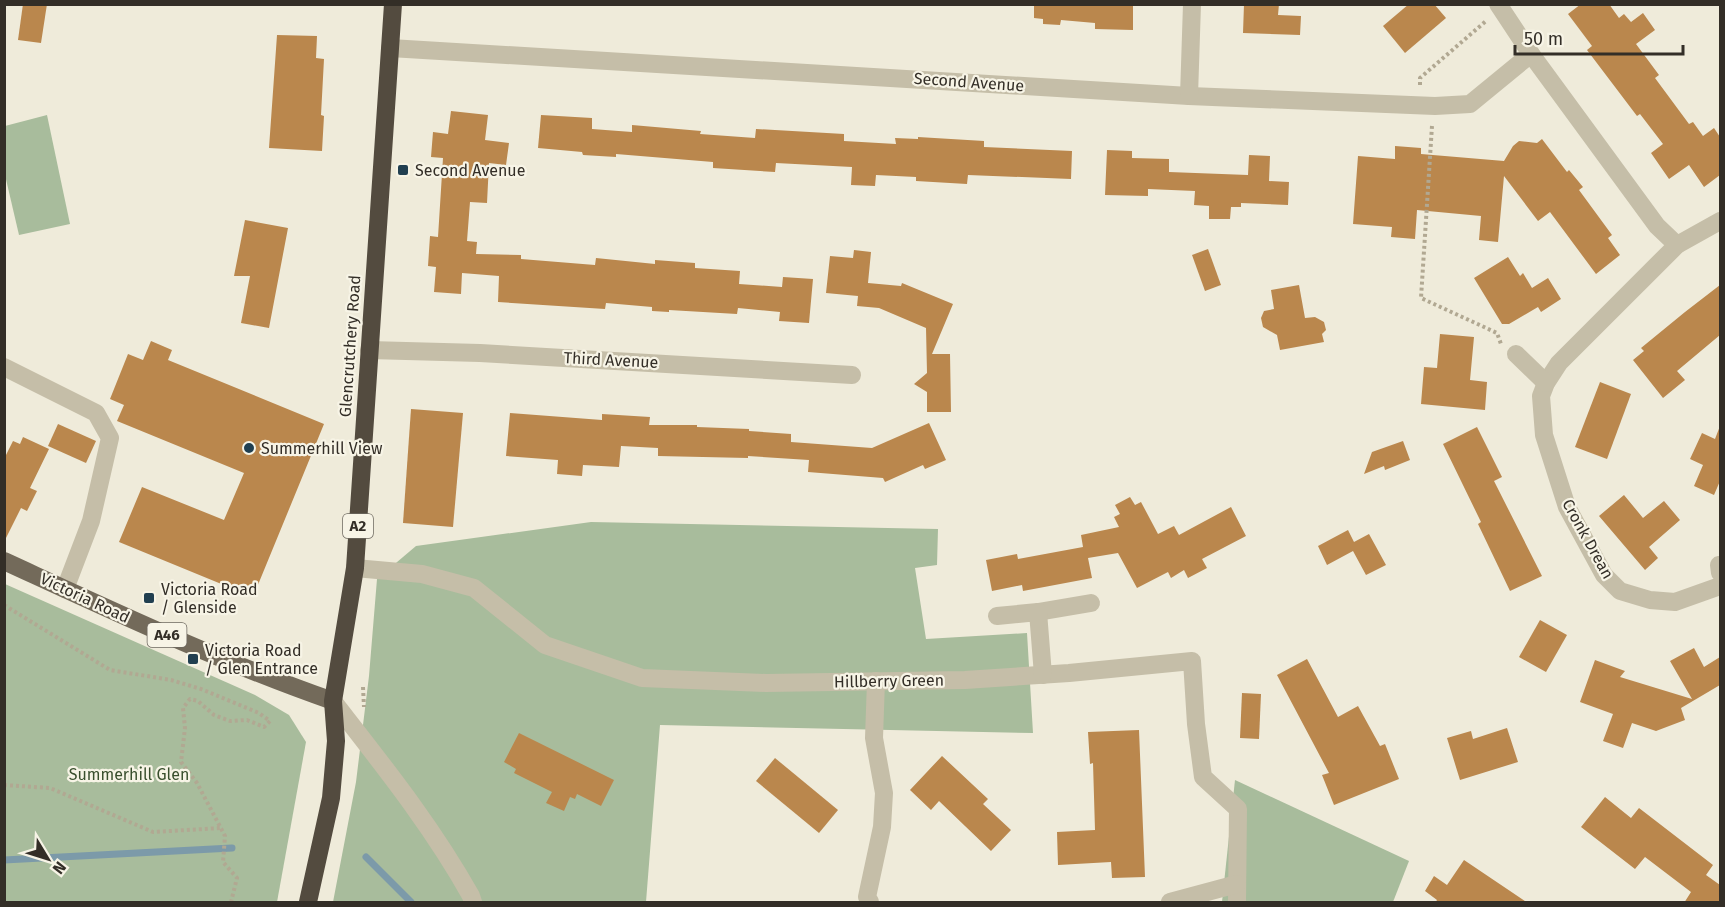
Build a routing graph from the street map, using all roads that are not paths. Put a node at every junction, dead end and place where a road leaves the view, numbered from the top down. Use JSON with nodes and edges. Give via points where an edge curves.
{"nodes":[{"id":1,"x":393,"y":4,"type":"edge"},
{"id":2,"x":1192,"y":4,"type":"edge"},
{"id":3,"x":1499,"y":7,"type":"edge"},
{"id":4,"x":390,"y":48,"type":"junction"},
{"id":5,"x":1531,"y":54,"type":"junction"},
{"id":6,"x":1189,"y":96,"type":"junction"},
{"id":7,"x":1720,"y":221,"type":"edge"},
{"id":8,"x":1677,"y":245,"type":"junction"},
{"id":9,"x":369,"y":350,"type":"junction"},
{"id":10,"x":1516,"y":354,"type":"road end"},
{"id":11,"x":4,"y":367,"type":"edge"},
{"id":12,"x":852,"y":375,"type":"dead end"},
{"id":13,"x":1546,"y":383,"type":"junction"},
{"id":14,"x":4,"y":561,"type":"edge"},
{"id":15,"x":356,"y":568,"type":"junction"},
{"id":16,"x":1720,"y":586,"type":"edge"},
{"id":17,"x":65,"y":589,"type":"junction"},
{"id":18,"x":1091,"y":603,"type":"dead end"},
{"id":19,"x":1038,"y":612,"type":"junction"},
{"id":20,"x":997,"y":616,"type":"dead end"},
{"id":21,"x":1043,"y":675,"type":"junction"},
{"id":22,"x":876,"y":681,"type":"junction"},
{"id":23,"x":333,"y":701,"type":"junction"},
{"id":24,"x":1237,"y":893,"type":"edge"},
{"id":25,"x":308,"y":903,"type":"edge"},
{"id":26,"x":473,"y":903,"type":"edge"},
{"id":27,"x":870,"y":903,"type":"edge"},
{"id":28,"x":1170,"y":903,"type":"edge"}],
"edges":[{"from":1,"to":4,"type":"highway","name":"Glencrutchery Road","number":"A2"},
{"from":2,"to":6,"type":"street"},
{"from":3,"to":5,"type":"street"},
{"from":4,"to":6,"type":"street","name":"Second Avenue"},
{"from":4,"to":9,"type":"highway","name":"Glencrutchery Road","number":"A2"},
{"from":5,"to":6,"type":"street","name":"Second Avenue","via":[[1470,104],[1427,106]]},
{"from":5,"to":8,"type":"street","via":[[1657,226]]},
{"from":7,"to":8,"type":"street","name":"Cronk Drean"},
{"from":8,"to":13,"type":"street","name":"Cronk Drean","via":[[1559,363]]},
{"from":9,"to":12,"type":"street","name":"Third Avenue","via":[[480,352]]},
{"from":9,"to":15,"type":"highway","name":"Glencrutchery Road","number":"A2"},
{"from":10,"to":13,"type":"street"},
{"from":11,"to":17,"type":"street","via":[[96,413],[110,438],[91,521]]},
{"from":13,"to":16,"type":"street","name":"Cronk Drean","via":[[1541,396],[1544,435],[1567,507],[1604,575],[1620,591],[1650,600],[1675,602]]},
{"from":14,"to":17,"type":"main road","name":"Victoria Road","number":"A46"},
{"from":15,"to":22,"type":"street","name":"Hillberry Green","via":[[422,574],[474,588],[545,645],[642,678],[766,683]]},
{"from":15,"to":23,"type":"highway","name":"Glencrutchery Road","number":"A2"},
{"from":17,"to":23,"type":"main road","name":"Victoria Road","number":"A46","via":[[169,636]]},
{"from":18,"to":19,"type":"street"},
{"from":19,"to":20,"type":"street"},
{"from":19,"to":21,"type":"street"},
{"from":21,"to":22,"type":"street","name":"Hillberry Green"},
{"from":21,"to":24,"type":"street","name":"Hillberry Green","via":[[1192,661],[1203,777],[1238,809]]},
{"from":22,"to":27,"type":"street","via":[[874,738],[884,792],[882,826],[867,897]]},
{"from":23,"to":25,"type":"highway","name":"Glencrutchery Road","number":"A2","via":[[336,741],[331,798]]},
{"from":23,"to":26,"type":"street","via":[[450,858]]},
{"from":24,"to":28,"type":"street"}]}
